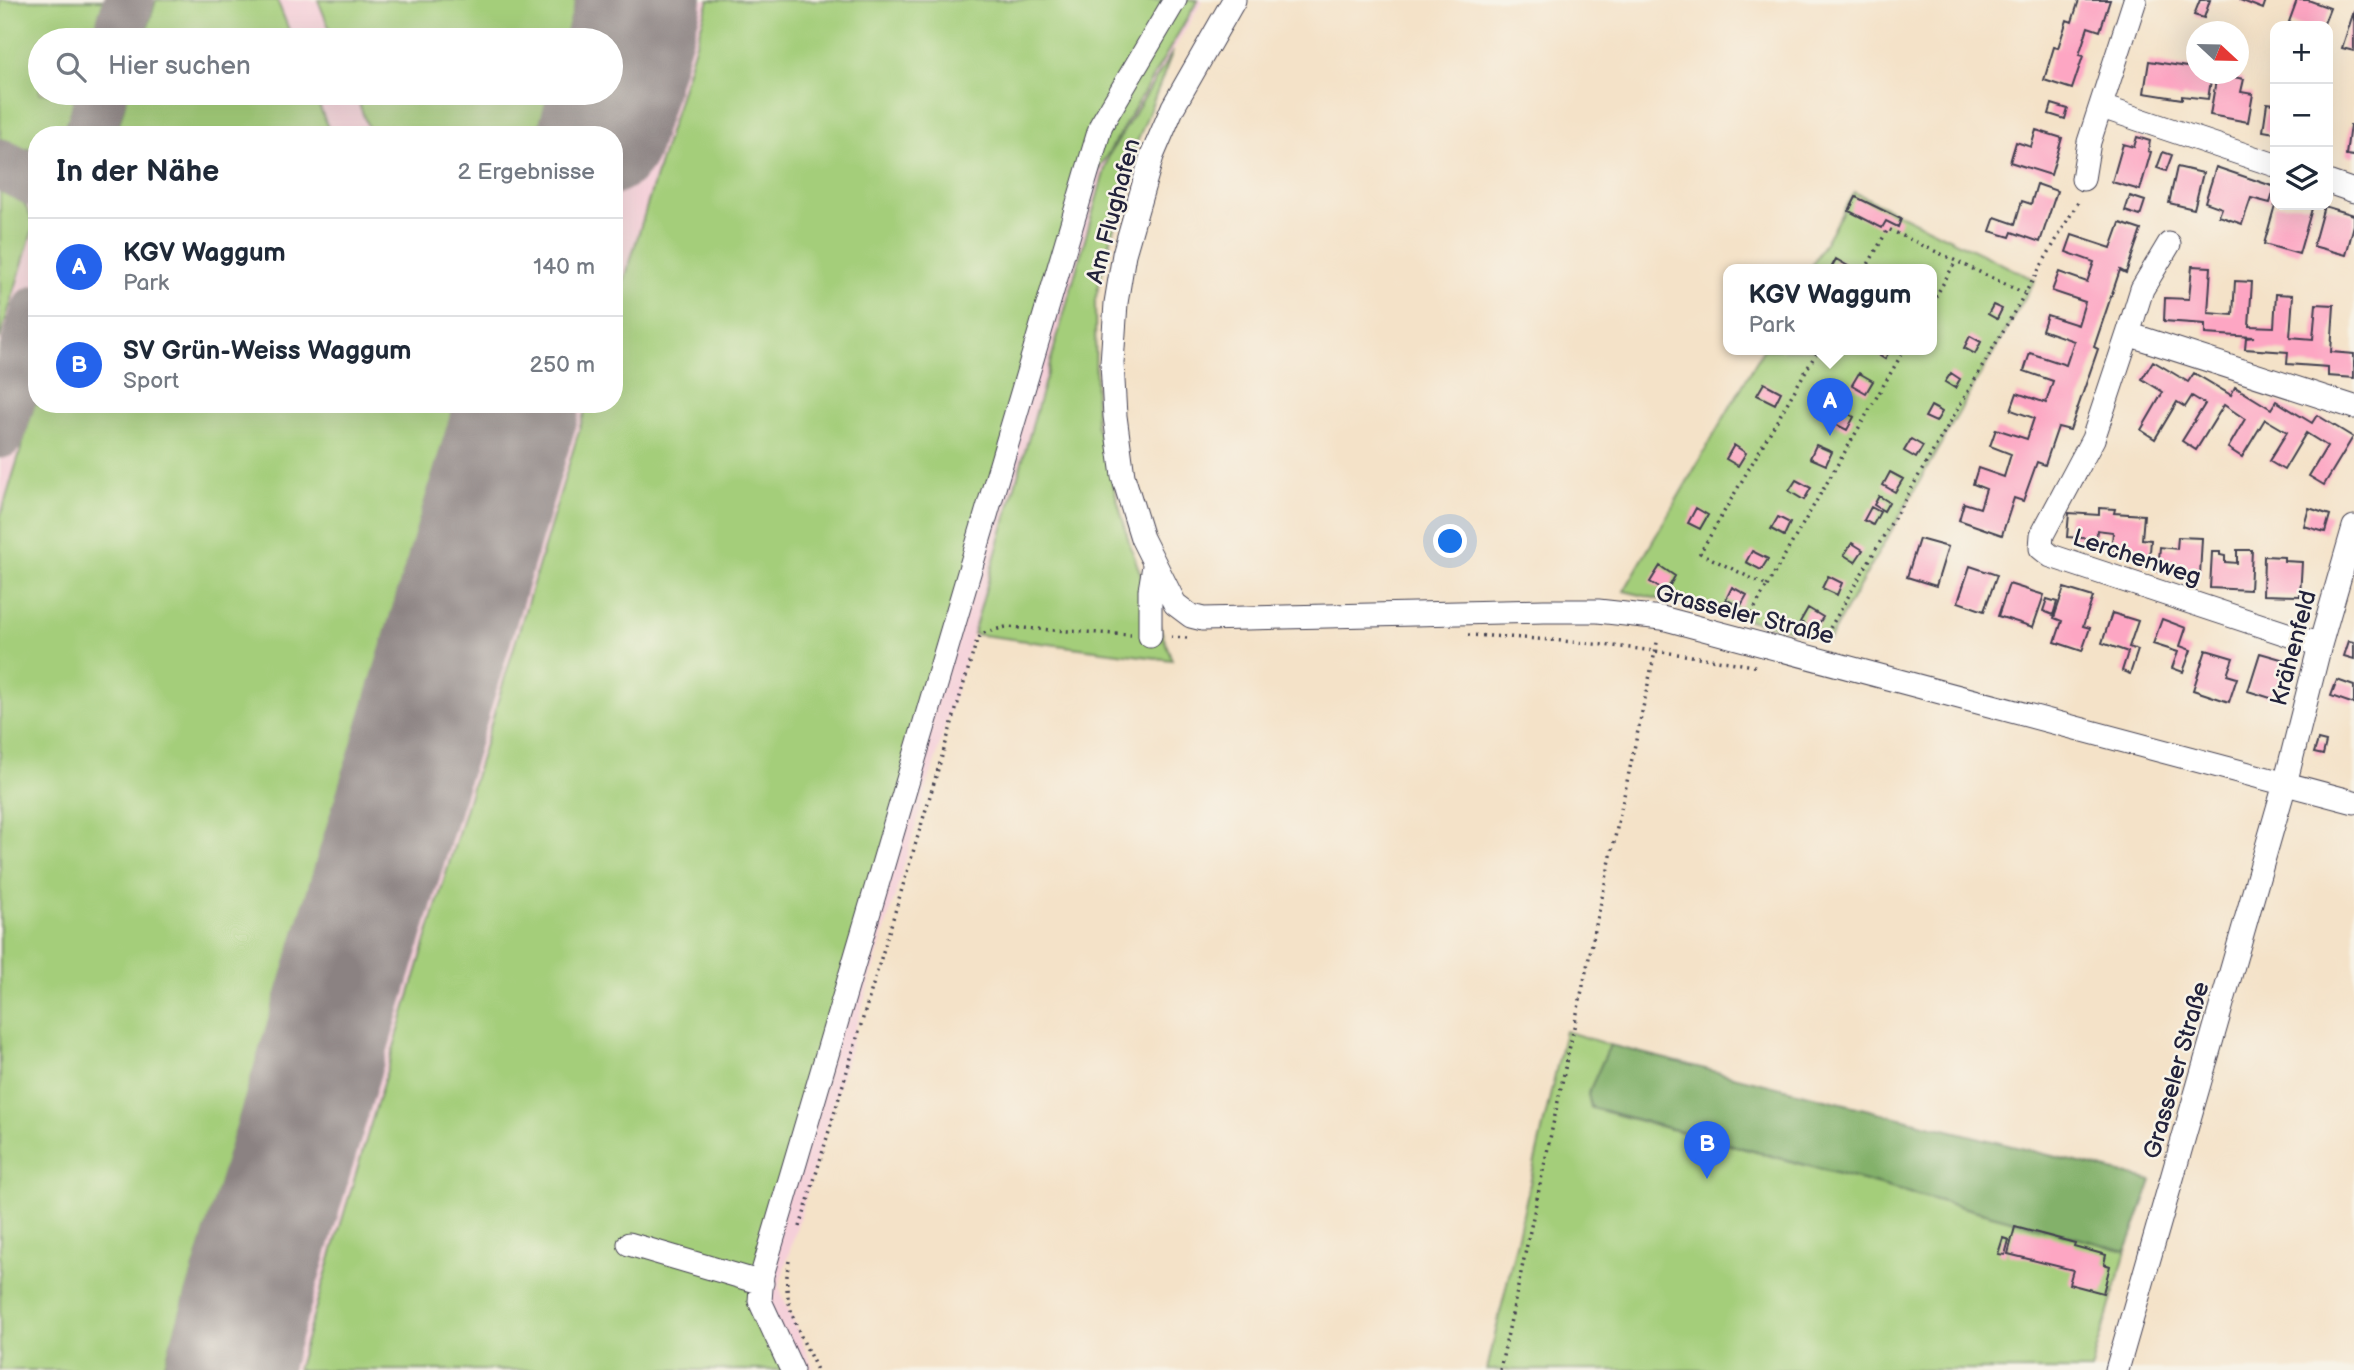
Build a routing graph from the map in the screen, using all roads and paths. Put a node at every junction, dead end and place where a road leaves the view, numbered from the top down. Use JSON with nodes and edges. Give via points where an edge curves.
{"nodes":[{"id":1,"x":1175,"y":0,"type":"edge"},
{"id":2,"x":1234,"y":0,"type":"edge"},
{"id":3,"x":2134,"y":0,"type":"edge"},
{"id":4,"x":2102,"y":107,"type":"junction"},
{"id":5,"x":2270,"y":163,"type":"edge"},
{"id":6,"x":2083,"y":179,"type":"joint"},
{"id":7,"x":2333,"y":184,"type":"edge"},
{"id":8,"x":2354,"y":191,"type":"edge"},
{"id":9,"x":2169,"y":244,"type":"dead end"},
{"id":10,"x":1956,"y":261,"type":"junction"},
{"id":11,"x":1868,"y":264,"type":"edge"},
{"id":12,"x":1937,"y":293,"type":"edge"},
{"id":13,"x":2024,"y":293,"type":"junction"},
{"id":14,"x":2128,"y":334,"type":"junction"},
{"id":15,"x":1815,"y":355,"type":"edge"},
{"id":16,"x":1901,"y":355,"type":"edge"},
{"id":17,"x":2354,"y":407,"type":"edge"},
{"id":18,"x":2354,"y":527,"type":"edge"},
{"id":19,"x":1154,"y":566,"type":"junction"},
{"id":20,"x":1767,"y":586,"type":"junction"},
{"id":21,"x":1180,"y":610,"type":"joint"},
{"id":22,"x":1662,"y":618,"type":"junction"},
{"id":23,"x":1465,"y":635,"type":"dead end"},
{"id":24,"x":1150,"y":636,"type":"junction"},
{"id":25,"x":1192,"y":638,"type":"dead end"},
{"id":26,"x":1739,"y":638,"type":"junction"},
{"id":27,"x":2320,"y":645,"type":"junction"},
{"id":28,"x":1655,"y":650,"type":"junction"},
{"id":29,"x":1814,"y":657,"type":"junction"},
{"id":30,"x":1771,"y":669,"type":"dead end"},
{"id":31,"x":2285,"y":784,"type":"junction"},
{"id":32,"x":2354,"y":802,"type":"edge"},
{"id":33,"x":797,"y":1235,"type":"dead end"},
{"id":34,"x":629,"y":1244,"type":"dead end"},
{"id":35,"x":789,"y":1261,"type":"dead end"},
{"id":36,"x":762,"y":1283,"type":"junction"},
{"id":37,"x":792,"y":1370,"type":"edge"},
{"id":38,"x":817,"y":1370,"type":"edge"},
{"id":39,"x":1500,"y":1370,"type":"edge"},
{"id":40,"x":2117,"y":1370,"type":"edge"}],
"edges":[{"from":1,"to":36,"type":"street","via":[[1101,125]]},
{"from":2,"to":19,"type":"street","name":"Am Flughafen","via":[[1173,107],[1152,156],[1124,254],[1116,303],[1112,363],[1123,476]]},
{"from":3,"to":4,"type":"street"},
{"from":4,"to":5,"type":"street"},
{"from":4,"to":6,"type":"street","via":[[2089,142]]},
{"from":6,"to":13,"type":"path","via":[[2080,199]]},
{"from":7,"to":8,"type":"street"},
{"from":9,"to":14,"type":"street","name":"Lerchenweg","via":[[2141,289]]},
{"from":10,"to":11,"type":"path","via":[[1888,229]]},
{"from":10,"to":12,"type":"path"},
{"from":10,"to":13,"type":"path"},
{"from":13,"to":29,"type":"path"},
{"from":14,"to":17,"type":"street"},
{"from":14,"to":27,"type":"street","name":"Lerchenweg","via":[[2093,439],[2042,535],[2041,548],[2051,556]]},
{"from":15,"to":20,"type":"path","via":[[1700,553]]},
{"from":16,"to":20,"type":"path"},
{"from":18,"to":27,"type":"street","name":"Krähenfeld"},
{"from":19,"to":21,"type":"street","name":"Am Flughafen"},
{"from":19,"to":24,"type":"street"},
{"from":20,"to":26,"type":"path"},
{"from":21,"to":22,"type":"street","name":"Grasseler Straße","via":[[1203,619],[1544,611]]},
{"from":22,"to":26,"type":"street","name":"Grasseler Straße"},
{"from":22,"to":28,"type":"path"},
{"from":23,"to":28,"type":"path"},
{"from":24,"to":25,"type":"path"},
{"from":24,"to":33,"type":"path","via":[[1006,627],[982,633],[977,640]]},
{"from":26,"to":29,"type":"street","name":"Grasseler Straße"},
{"from":27,"to":31,"type":"street","name":"Krähenfeld"},
{"from":28,"to":30,"type":"path"},
{"from":28,"to":39,"type":"path"},
{"from":29,"to":31,"type":"street","name":"Grasseler Straße"},
{"from":31,"to":32,"type":"street","name":"Grasseler Straße"},
{"from":31,"to":40,"type":"street","name":"Grasseler Straße"},
{"from":34,"to":36,"type":"street"},
{"from":35,"to":38,"type":"path","via":[[788,1301]]},
{"from":36,"to":37,"type":"street","via":[[760,1301]]}]}
